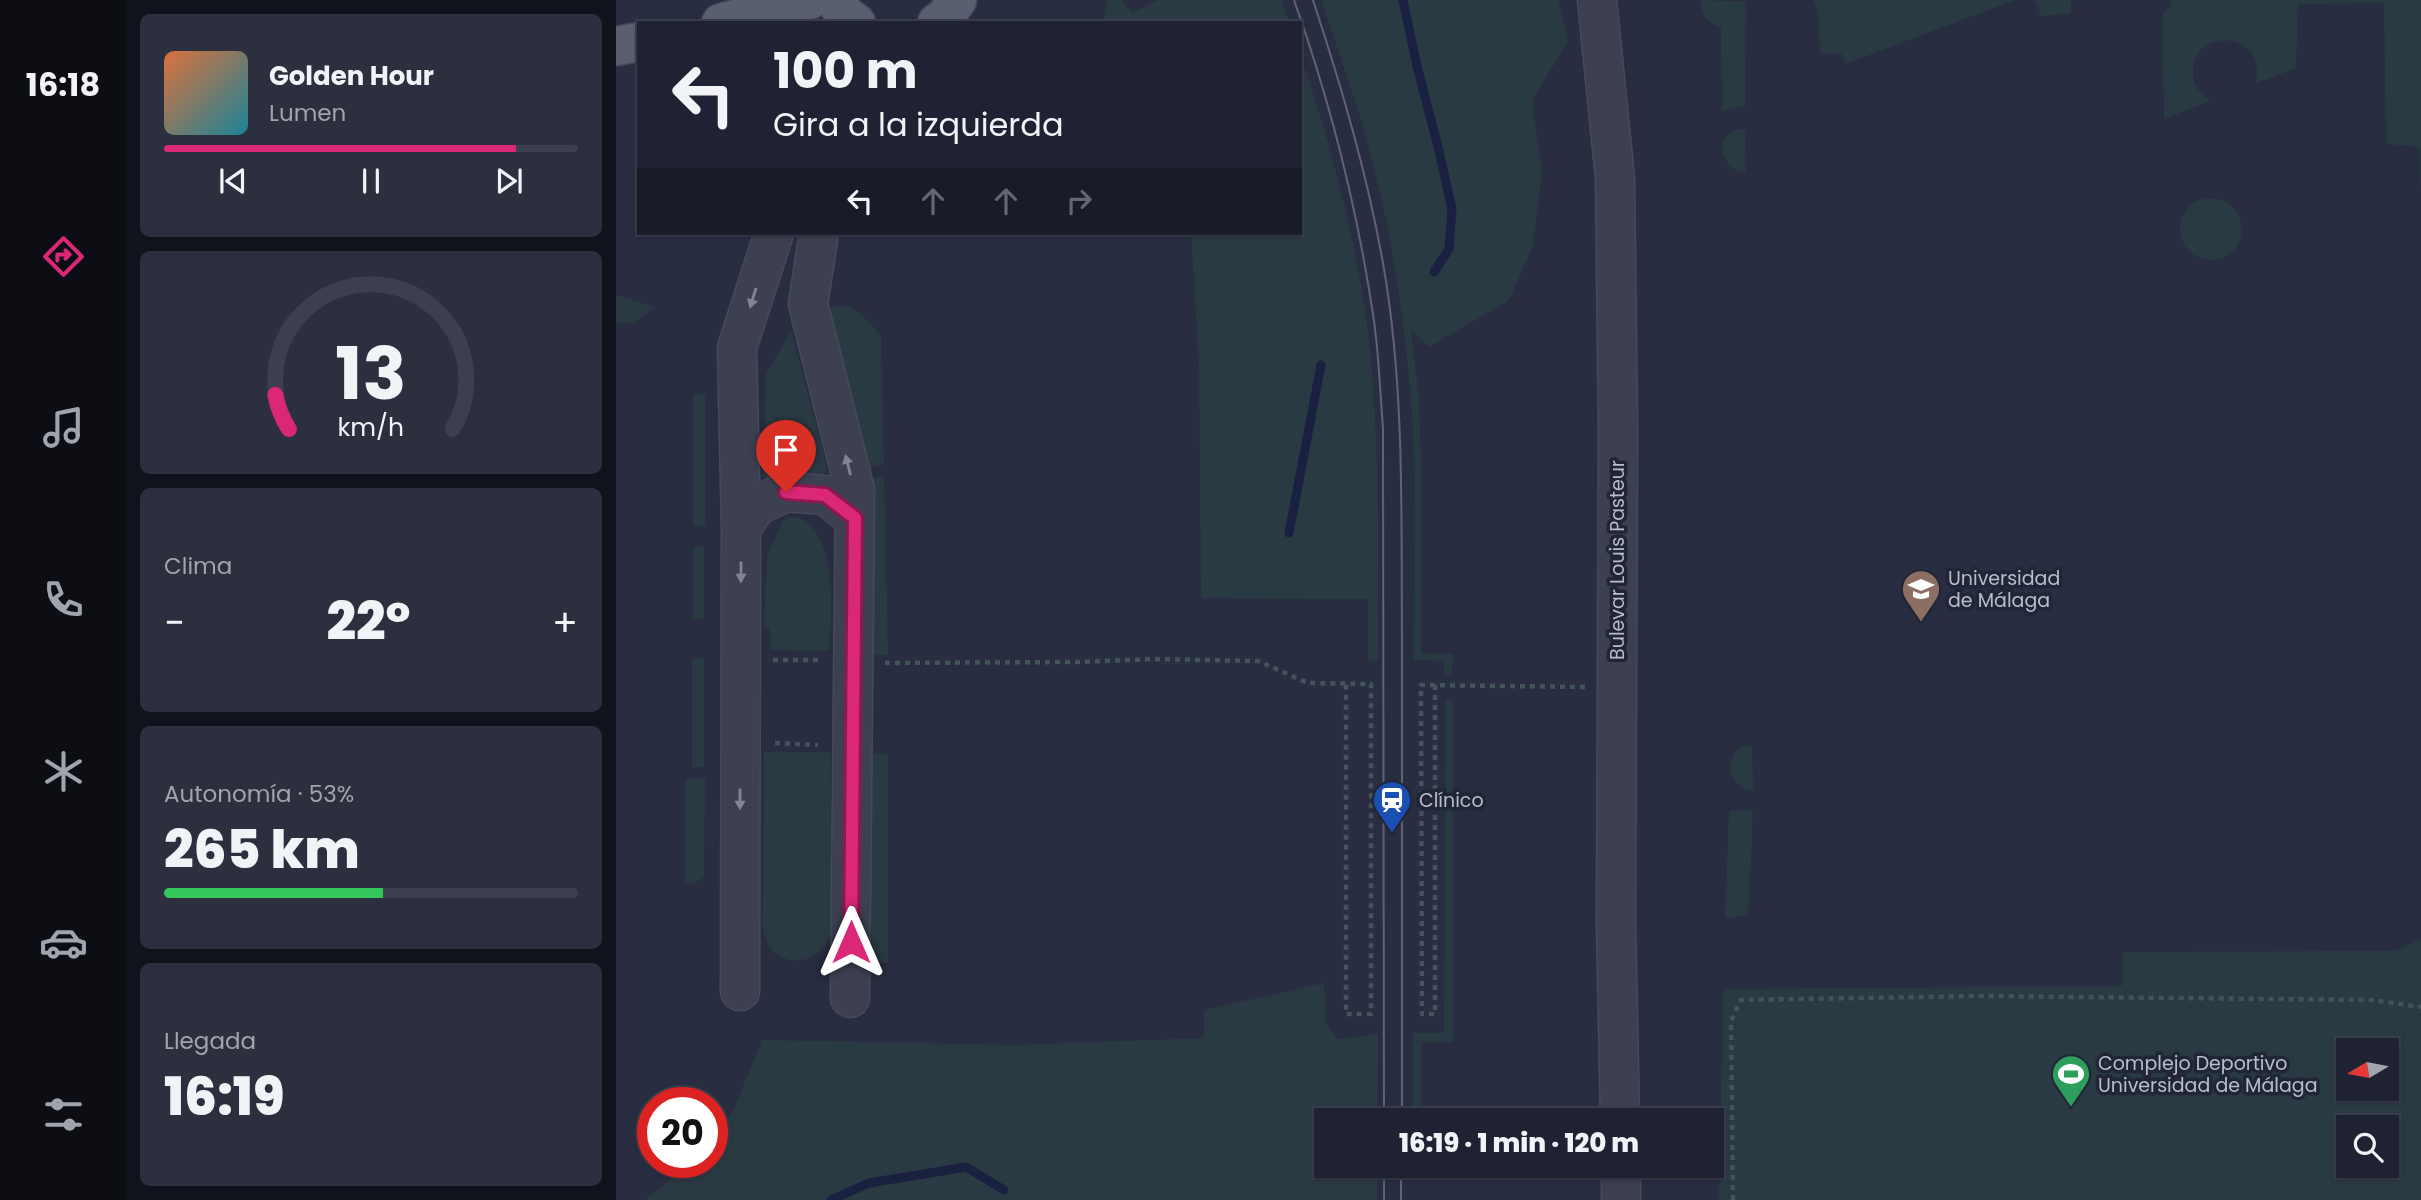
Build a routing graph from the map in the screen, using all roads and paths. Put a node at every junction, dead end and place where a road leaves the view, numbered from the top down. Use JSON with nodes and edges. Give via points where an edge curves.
{"nodes":[{"id":1,"x":809,"y":0,"type":"edge"},
{"id":2,"x":835,"y":0,"type":"edge"},
{"id":3,"x":957,"y":0,"type":"edge"},
{"id":4,"x":1597,"y":0,"type":"edge"},
{"id":5,"x":729,"y":21,"type":"edge"},
{"id":6,"x":853,"y":21,"type":"edge"},
{"id":7,"x":940,"y":21,"type":"edge"},
{"id":8,"x":637,"y":42,"type":"edge"},
{"id":9,"x":616,"y":46,"type":"edge"},
{"id":10,"x":773,"y":235,"type":"edge"},
{"id":11,"x":819,"y":235,"type":"edge"},
{"id":12,"x":855,"y":518,"type":"junction"},
{"id":13,"x":741,"y":529,"type":"junction"},
{"id":14,"x":740,"y":642,"type":"junction"},
{"id":15,"x":853,"y":661,"type":"junction"},
{"id":16,"x":1346,"y":682,"type":"junction"},
{"id":17,"x":1435,"y":685,"type":"junction"},
{"id":18,"x":1590,"y":687,"type":"dead end"},
{"id":19,"x":740,"y":991,"type":"dead end"},
{"id":20,"x":850,"y":998,"type":"dead end"},
{"id":21,"x":2421,"y":1007,"type":"edge"},
{"id":22,"x":1620,"y":1108,"type":"edge"},
{"id":23,"x":1620,"y":1178,"type":"edge"},
{"id":24,"x":1621,"y":1200,"type":"edge"},
{"id":25,"x":1733,"y":1200,"type":"edge"}],
"edges":[{"from":1,"to":5,"type":"main road"},
{"from":2,"to":6,"type":"main road"},
{"from":3,"to":7,"type":"main road"},
{"from":4,"to":22,"type":"street","name":"Bulevar Louis Pasteur","via":[[1615,178]]},
{"from":8,"to":9,"type":"main road"},
{"from":10,"to":13,"type":"street","one_way":true,"via":[[737,348]]},
{"from":12,"to":11,"type":"street","one_way":true,"via":[[855,490],[808,304]]},
{"from":12,"to":13,"type":"street","via":[[825,495],[786,492],[756,506]]},
{"from":12,"to":15,"type":"street"},
{"from":13,"to":14,"type":"street","one_way":true},
{"from":14,"to":15,"type":"path","via":[[762,660]]},
{"from":14,"to":19,"type":"street","one_way":true},
{"from":15,"to":16,"type":"path","via":[[1258,661],[1308,683]]},
{"from":15,"to":20,"type":"street"},
{"from":16,"to":16,"type":"path","via":[[1371,684],[1371,1014],[1346,1014]]},
{"from":17,"to":17,"type":"path","via":[[1421,685],[1422,1014],[1435,1014]]},
{"from":17,"to":18,"type":"path"},
{"from":21,"to":25,"type":"path","via":[[2372,1000],[1979,996],[1741,1000],[1731,1021]]},
{"from":23,"to":24,"type":"street"}]}
